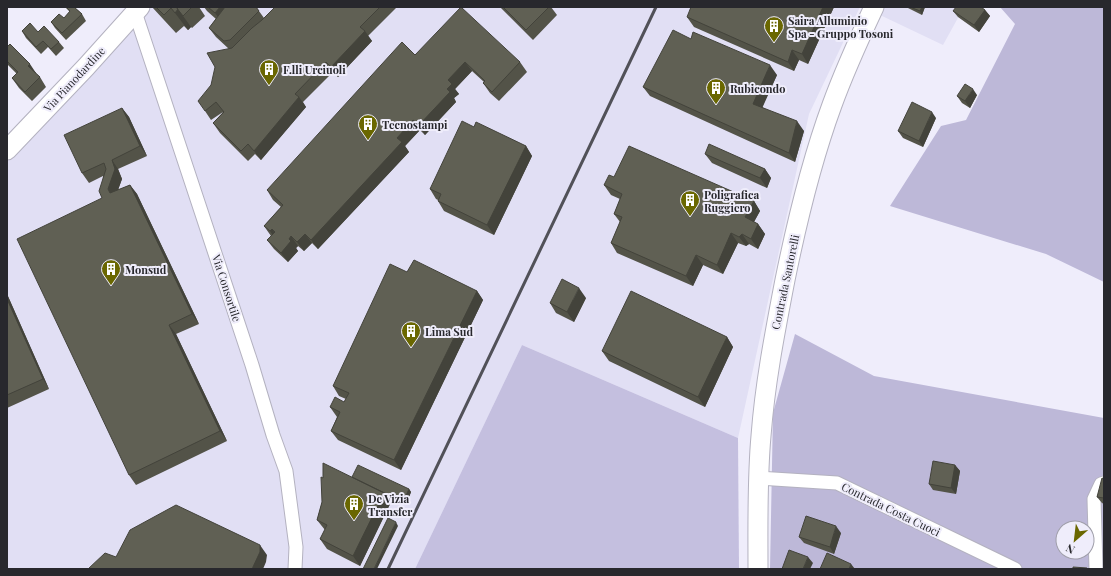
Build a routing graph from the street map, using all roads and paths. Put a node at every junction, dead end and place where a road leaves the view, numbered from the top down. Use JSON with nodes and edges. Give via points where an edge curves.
{"nodes":[{"id":1,"x":874,"y":7,"type":"edge"},
{"id":2,"x":136,"y":9,"type":"edge"},
{"id":3,"x":7,"y":150,"type":"edge"},
{"id":4,"x":758,"y":478,"type":"junction"},
{"id":5,"x":1104,"y":483,"type":"edge"},
{"id":6,"x":295,"y":569,"type":"edge"},
{"id":7,"x":758,"y":569,"type":"edge"},
{"id":8,"x":1015,"y":569,"type":"edge"},
{"id":9,"x":1096,"y":569,"type":"edge"}],
"edges":[{"from":1,"to":4,"type":"main road","name":"Contrada Santorelli","via":[[832,105],[798,218],[770,359]]},
{"from":2,"to":3,"type":"main road","name":"Via Pianodardine","via":[[86,67]]},
{"from":2,"to":6,"type":"street","name":"Via Consortile","via":[[286,471],[296,547]]},
{"from":4,"to":7,"type":"main road","name":"Contrada Santorelli"},
{"from":4,"to":8,"type":"street","name":"Contrada Costa Cuoci","via":[[837,483]]},
{"from":5,"to":9,"type":"street","via":[[1101,484],[1094,499]]}]}
